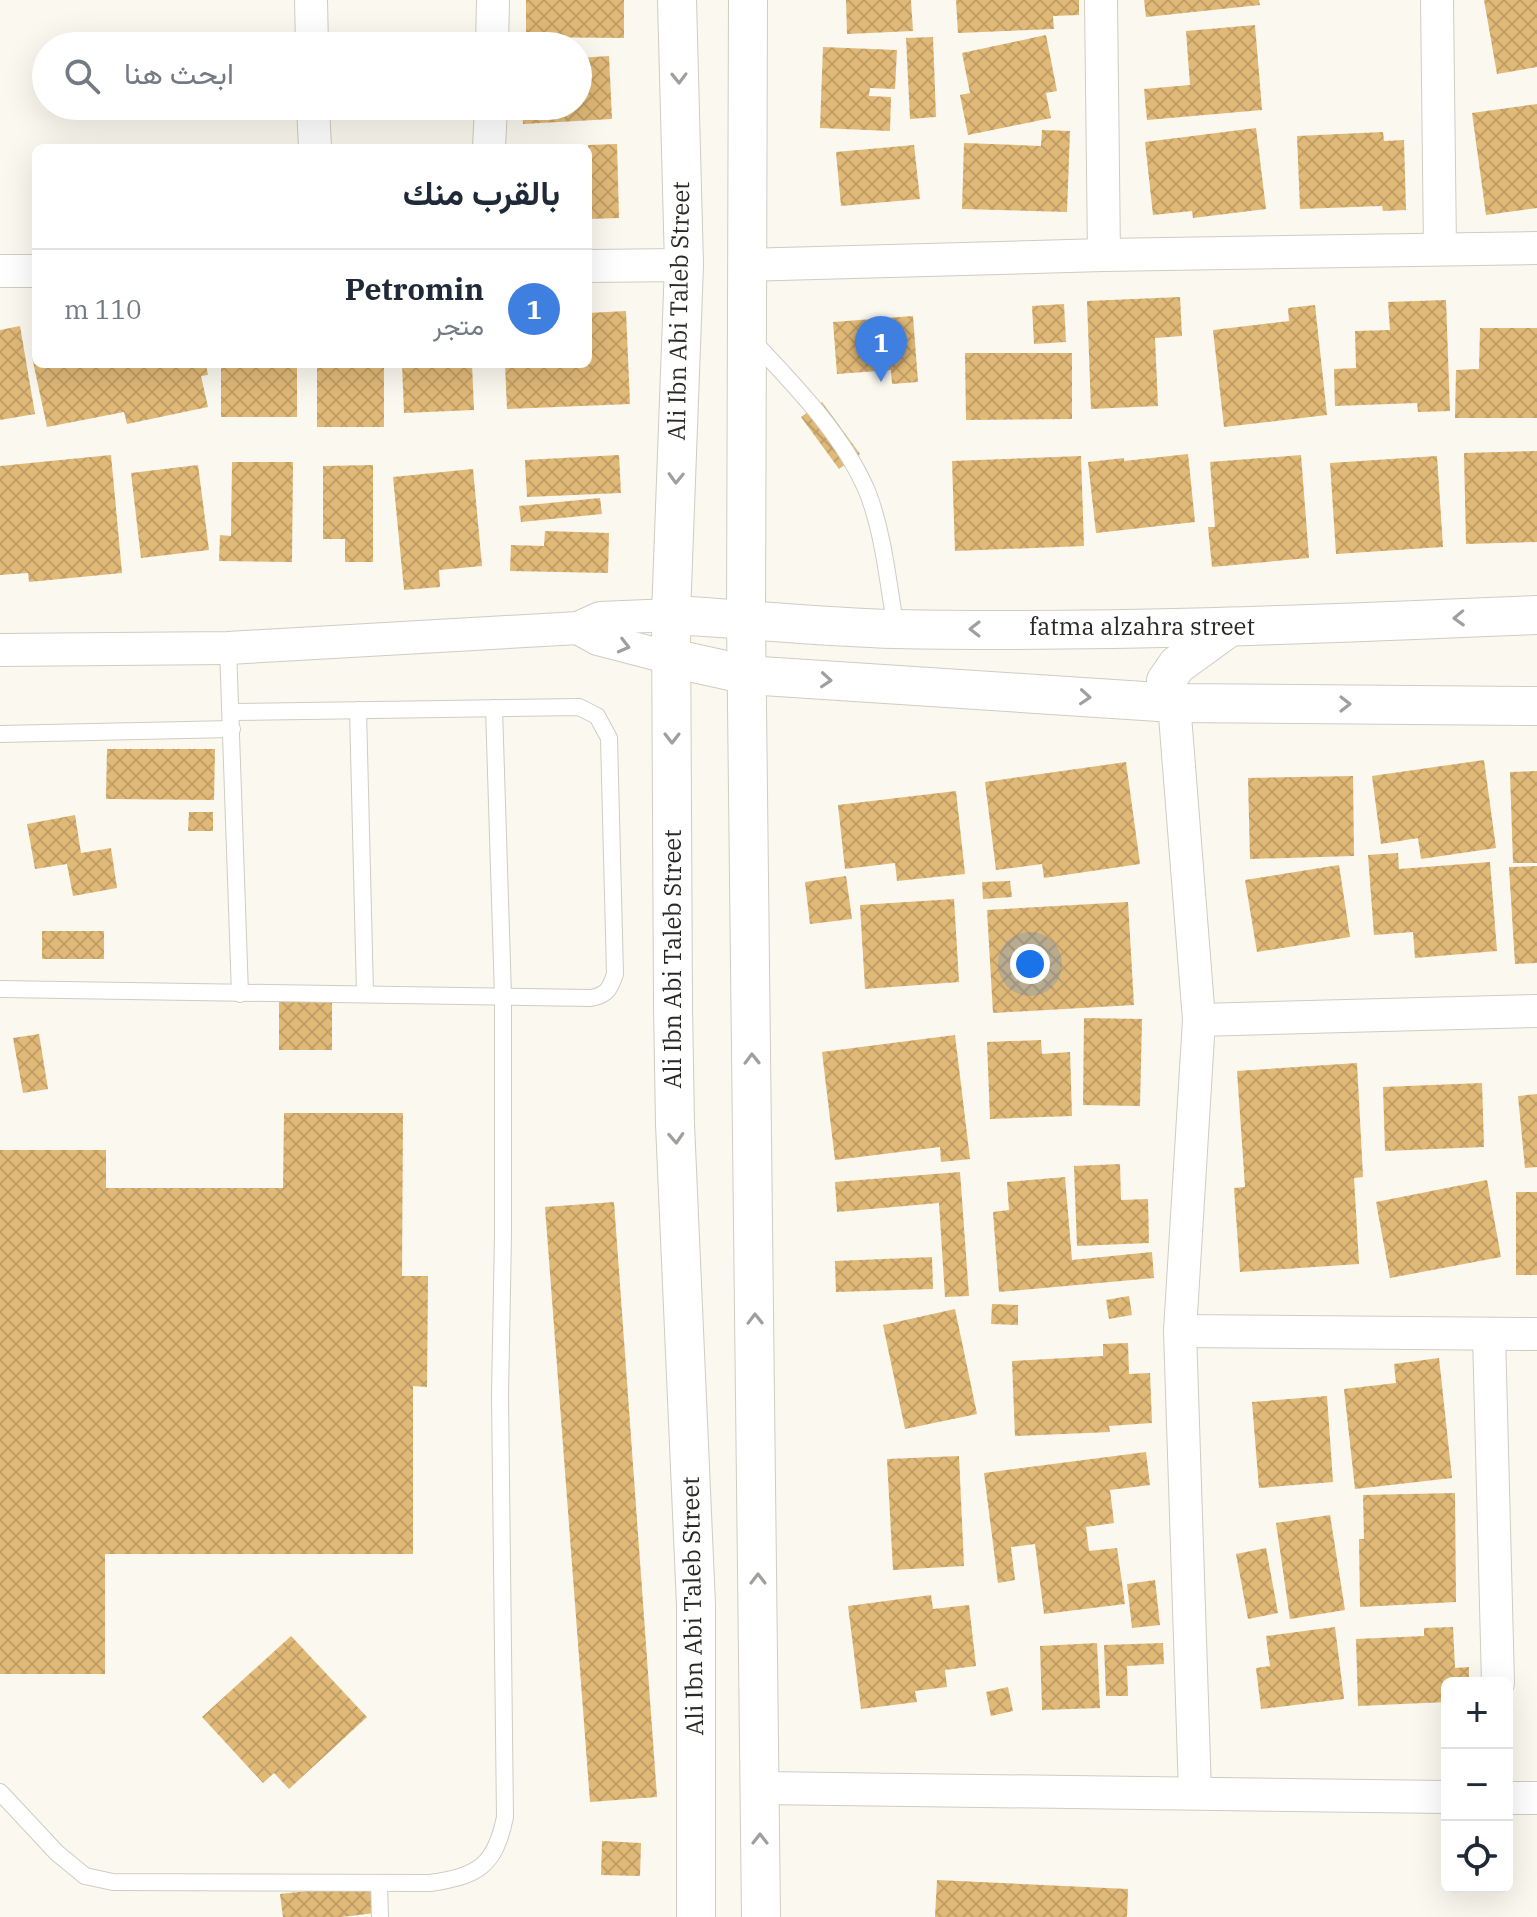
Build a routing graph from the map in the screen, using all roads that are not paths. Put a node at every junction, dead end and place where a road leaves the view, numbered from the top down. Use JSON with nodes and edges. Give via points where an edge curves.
{"nodes":[{"id":1,"x":311,"y":0,"type":"edge"},
{"id":2,"x":493,"y":0,"type":"edge"},
{"id":3,"x":677,"y":0,"type":"edge"},
{"id":4,"x":748,"y":0,"type":"edge"},
{"id":5,"x":1101,"y":0,"type":"edge"},
{"id":6,"x":1437,"y":0,"type":"edge"},
{"id":7,"x":312,"y":32,"type":"edge"},
{"id":8,"x":492,"y":32,"type":"edge"},
{"id":9,"x":314,"y":120,"type":"edge"},
{"id":10,"x":490,"y":120,"type":"edge"},
{"id":11,"x":315,"y":144,"type":"edge"},
{"id":12,"x":489,"y":144,"type":"edge"},
{"id":13,"x":1537,"y":248,"type":"edge"},
{"id":14,"x":1440,"y":249,"type":"junction"},
{"id":15,"x":1104,"y":255,"type":"junction"},
{"id":16,"x":684,"y":265,"type":"junction"},
{"id":17,"x":748,"y":265,"type":"junction"},
{"id":18,"x":592,"y":266,"type":"edge"},
{"id":19,"x":0,"y":271,"type":"edge"},
{"id":20,"x":32,"y":271,"type":"edge"},
{"id":21,"x":748,"y":335,"type":"junction"},
{"id":22,"x":671,"y":615,"type":"junction"},
{"id":23,"x":1537,"y":615,"type":"edge"},
{"id":24,"x":746,"y":619,"type":"junction"},
{"id":25,"x":578,"y":628,"type":"junction"},
{"id":26,"x":1228,"y":628,"type":"junction"},
{"id":27,"x":896,"y":629,"type":"junction"},
{"id":28,"x":228,"y":648,"type":"junction"},
{"id":29,"x":0,"y":650,"type":"edge"},
{"id":30,"x":671,"y":658,"type":"junction"},
{"id":31,"x":748,"y":675,"type":"junction"},
{"id":32,"x":1174,"y":703,"type":"junction"},
{"id":33,"x":1537,"y":706,"type":"edge"},
{"id":34,"x":494,"y":708,"type":"junction"},
{"id":35,"x":358,"y":710,"type":"junction"},
{"id":36,"x":231,"y":712,"type":"junction"},
{"id":37,"x":232,"y":729,"type":"junction"},
{"id":38,"x":0,"y":734,"type":"edge"},
{"id":39,"x":0,"y":989,"type":"edge"},
{"id":40,"x":365,"y":993,"type":"junction"},
{"id":41,"x":240,"y":994,"type":"junction"},
{"id":42,"x":503,"y":996,"type":"junction"},
{"id":43,"x":1537,"y":1011,"type":"edge"},
{"id":44,"x":1199,"y":1020,"type":"junction"},
{"id":45,"x":1180,"y":1331,"type":"junction"},
{"id":46,"x":1489,"y":1334,"type":"junction"},
{"id":47,"x":1537,"y":1334,"type":"edge"},
{"id":48,"x":1498,"y":1677,"type":"edge"},
{"id":49,"x":760,"y":1788,"type":"junction"},
{"id":50,"x":0,"y":1792,"type":"edge"},
{"id":51,"x":1195,"y":1793,"type":"junction"},
{"id":52,"x":1441,"y":1797,"type":"edge"},
{"id":53,"x":1513,"y":1798,"type":"edge"},
{"id":54,"x":1537,"y":1798,"type":"edge"},
{"id":55,"x":379,"y":1883,"type":"junction"},
{"id":56,"x":380,"y":1917,"type":"edge"},
{"id":57,"x":696,"y":1917,"type":"edge"},
{"id":58,"x":761,"y":1917,"type":"edge"}],
"edges":[{"from":1,"to":7,"type":"street"},
{"from":2,"to":8,"type":"street"},
{"from":3,"to":16,"type":"street","name":"Ali Ibn Abi Taleb Street","one_way":true},
{"from":4,"to":17,"type":"street"},
{"from":5,"to":15,"type":"street"},
{"from":6,"to":14,"type":"street"},
{"from":9,"to":11,"type":"street"},
{"from":10,"to":12,"type":"street"},
{"from":13,"to":14,"type":"street"},
{"from":14,"to":15,"type":"street"},
{"from":15,"to":17,"type":"street"},
{"from":16,"to":18,"type":"street"},
{"from":16,"to":22,"type":"street","name":"Ali Ibn Abi Taleb Street","one_way":true},
{"from":17,"to":21,"type":"street"},
{"from":19,"to":20,"type":"street"},
{"from":21,"to":24,"type":"street"},
{"from":21,"to":27,"type":"lane","via":[[806,397],[866,489]]},
{"from":22,"to":24,"type":"street","name":"fatma alzahra street"},
{"from":22,"to":25,"type":"street","via":[[600,618]]},
{"from":22,"to":30,"type":"street","name":"Ali Ibn Abi Taleb Street"},
{"from":23,"to":26,"type":"street","name":"fatma alzahra street","one_way":true},
{"from":24,"to":27,"type":"street","name":"fatma alzahra street"},
{"from":24,"to":31,"type":"street"},
{"from":25,"to":28,"type":"street"},
{"from":25,"to":30,"type":"street","one_way":true,"via":[[598,639]]},
{"from":26,"to":27,"type":"street","name":"fatma alzahra street","one_way":true},
{"from":26,"to":32,"type":"street","via":[[1177,665],[1166,681]]},
{"from":28,"to":29,"type":"street"},
{"from":28,"to":36,"type":"lane"},
{"from":30,"to":31,"type":"street"},
{"from":30,"to":57,"type":"street","name":"Ali Ibn Abi Taleb Street","one_way":true,"via":[[675,1124],[696,1605]]},
{"from":31,"to":32,"type":"street","one_way":true},
{"from":49,"to":31,"type":"street","one_way":true},
{"from":32,"to":33,"type":"street","one_way":true},
{"from":32,"to":44,"type":"street"},
{"from":34,"to":35,"type":"lane"},
{"from":34,"to":42,"type":"lane"},
{"from":34,"to":42,"type":"lane","via":[[579,707],[597,716],[609,738],[615,974],[610,990],[591,998]]},
{"from":35,"to":36,"type":"lane"},
{"from":35,"to":40,"type":"lane"},
{"from":36,"to":37,"type":"lane"},
{"from":37,"to":38,"type":"lane"},
{"from":37,"to":41,"type":"lane"},
{"from":39,"to":41,"type":"lane"},
{"from":40,"to":41,"type":"lane"},
{"from":40,"to":42,"type":"lane"},
{"from":42,"to":55,"type":"lane","via":[[500,1411],[505,1817],[499,1844],[485,1863],[459,1878]]},
{"from":43,"to":44,"type":"street"},
{"from":44,"to":45,"type":"street"},
{"from":45,"to":46,"type":"street"},
{"from":45,"to":51,"type":"street"},
{"from":46,"to":47,"type":"street"},
{"from":46,"to":48,"type":"street"},
{"from":49,"to":51,"type":"street"},
{"from":58,"to":49,"type":"street","one_way":true},
{"from":50,"to":55,"type":"lane","via":[[85,1876],[113,1882]]},
{"from":51,"to":52,"type":"street"},
{"from":53,"to":54,"type":"street"},
{"from":55,"to":56,"type":"lane"}]}
